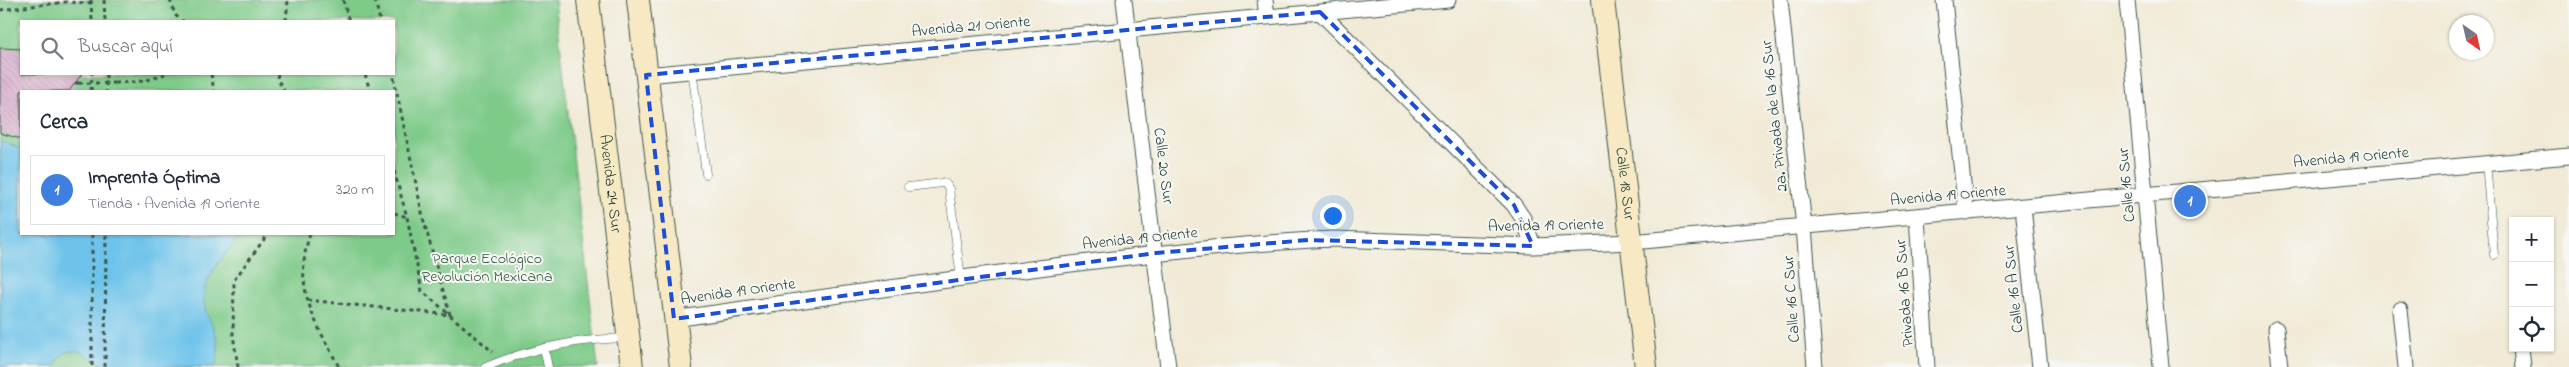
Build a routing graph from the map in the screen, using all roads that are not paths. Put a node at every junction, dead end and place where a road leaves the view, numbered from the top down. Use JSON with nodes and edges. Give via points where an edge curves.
{"nodes":[{"id":1,"x":588,"y":0,"type":"edge"},
{"id":2,"x":638,"y":0,"type":"edge"},
{"id":3,"x":1124,"y":0,"type":"edge"},
{"id":4,"x":1265,"y":0,"type":"edge"},
{"id":5,"x":1448,"y":0,"type":"edge"},
{"id":6,"x":1603,"y":0,"type":"edge"},
{"id":7,"x":1780,"y":0,"type":"edge"},
{"id":8,"x":1944,"y":0,"type":"edge"},
{"id":9,"x":2127,"y":0,"type":"edge"},
{"id":10,"x":1419,"y":1,"type":"edge"},
{"id":11,"x":1320,"y":12,"type":"junction"},
{"id":12,"x":1267,"y":17,"type":"junction"},
{"id":13,"x":1127,"y":30,"type":"junction"},
{"id":14,"x":692,"y":70,"type":"junction"},
{"id":15,"x":646,"y":75,"type":"junction"},
{"id":16,"x":2569,"y":156,"type":"edge"},
{"id":17,"x":2486,"y":163,"type":"junction"},
{"id":18,"x":706,"y":174,"type":"dead end"},
{"id":19,"x":908,"y":187,"type":"dead end"},
{"id":20,"x":2145,"y":195,"type":"junction"},
{"id":21,"x":2022,"y":207,"type":"junction"},
{"id":22,"x":1966,"y":212,"type":"junction"},
{"id":23,"x":1917,"y":217,"type":"junction"},
{"id":24,"x":1804,"y":227,"type":"junction"},
{"id":25,"x":1632,"y":242,"type":"junction"},
{"id":26,"x":1533,"y":246,"type":"junction"},
{"id":27,"x":1156,"y":253,"type":"junction"},
{"id":28,"x":2494,"y":255,"type":"dead end"},
{"id":29,"x":961,"y":278,"type":"junction"},
{"id":30,"x":2400,"y":310,"type":"dead end"},
{"id":31,"x":674,"y":319,"type":"junction"},
{"id":32,"x":2276,"y":329,"type":"dead end"},
{"id":33,"x":629,"y":338,"type":"junction"},
{"id":34,"x":544,"y":348,"type":"junction"},
{"id":35,"x":2521,"y":352,"type":"edge"},
{"id":36,"x":486,"y":367,"type":"edge"},
{"id":37,"x":548,"y":367,"type":"edge"},
{"id":38,"x":632,"y":367,"type":"edge"},
{"id":39,"x":680,"y":367,"type":"edge"},
{"id":40,"x":1168,"y":367,"type":"edge"},
{"id":41,"x":1646,"y":367,"type":"edge"},
{"id":42,"x":1815,"y":367,"type":"edge"},
{"id":43,"x":1927,"y":367,"type":"edge"},
{"id":44,"x":2040,"y":367,"type":"edge"},
{"id":45,"x":2161,"y":367,"type":"edge"},
{"id":46,"x":2280,"y":367,"type":"edge"},
{"id":47,"x":2406,"y":367,"type":"edge"},
{"id":48,"x":2523,"y":367,"type":"edge"}],
"edges":[{"from":1,"to":33,"type":"main road","name":"Avenida 24 Sur"},
{"from":2,"to":15,"type":"main road"},
{"from":3,"to":13,"type":"street","name":"Calle 20 Sur"},
{"from":4,"to":12,"type":"street"},
{"from":5,"to":10,"type":"street","name":"Avenida 21 Oriente"},
{"from":6,"to":25,"type":"main road","name":"Calle 18 Sur"},
{"from":7,"to":24,"type":"street","name":"2a. Privada de la 16 Sur"},
{"from":8,"to":22,"type":"street"},
{"from":9,"to":20,"type":"street","name":"Calle 16 Sur"},
{"from":10,"to":11,"type":"street","name":"Avenida 21 Oriente"},
{"from":11,"to":12,"type":"street","name":"Avenida 21 Oriente"},
{"from":11,"to":26,"type":"street","via":[[1514,205],[1524,220]]},
{"from":12,"to":13,"type":"street","name":"Avenida 21 Oriente"},
{"from":13,"to":14,"type":"street","name":"Avenida 21 Oriente"},
{"from":13,"to":27,"type":"street","name":"Calle 20 Sur"},
{"from":14,"to":15,"type":"street","name":"Avenida 21 Oriente"},
{"from":14,"to":18,"type":"lane"},
{"from":15,"to":31,"type":"main road"},
{"from":16,"to":17,"type":"street","name":"Avenida 19 Oriente"},
{"from":17,"to":20,"type":"street","name":"Avenida 19 Oriente"},
{"from":17,"to":28,"type":"lane"},
{"from":19,"to":29,"type":"lane","via":[[942,183],[949,188]]},
{"from":20,"to":21,"type":"street","name":"Avenida 19 Oriente"},
{"from":20,"to":45,"type":"street","name":"Calle 16 Sur"},
{"from":21,"to":22,"type":"street","name":"Avenida 19 Oriente"},
{"from":21,"to":44,"type":"street","name":"Calle 16 A Sur"},
{"from":22,"to":23,"type":"street","name":"Avenida 19 Oriente"},
{"from":23,"to":24,"type":"street","name":"Avenida 19 Oriente"},
{"from":23,"to":43,"type":"street","name":"Privada 16 B Sur"},
{"from":24,"to":25,"type":"street","name":"Avenida 19 Oriente"},
{"from":24,"to":42,"type":"street","name":"Calle 16 C Sur"},
{"from":25,"to":26,"type":"street","name":"Avenida 19 Oriente"},
{"from":25,"to":41,"type":"main road","name":"Calle 18 Sur"},
{"from":26,"to":27,"type":"street","name":"Avenida 19 Oriente","via":[[1334,239]]},
{"from":27,"to":29,"type":"street","name":"Avenida 19 Oriente"},
{"from":27,"to":40,"type":"street","name":"Calle 20 Sur"},
{"from":29,"to":31,"type":"street","name":"Avenida 19 Oriente"},
{"from":30,"to":47,"type":"street"},
{"from":31,"to":39,"type":"main road"},
{"from":32,"to":46,"type":"street"},
{"from":33,"to":34,"type":"lane","via":[[594,338]]},
{"from":33,"to":38,"type":"main road","name":"Avenida 24 Sur"},
{"from":34,"to":36,"type":"lane"},
{"from":34,"to":37,"type":"lane"},
{"from":35,"to":48,"type":"street"}]}
